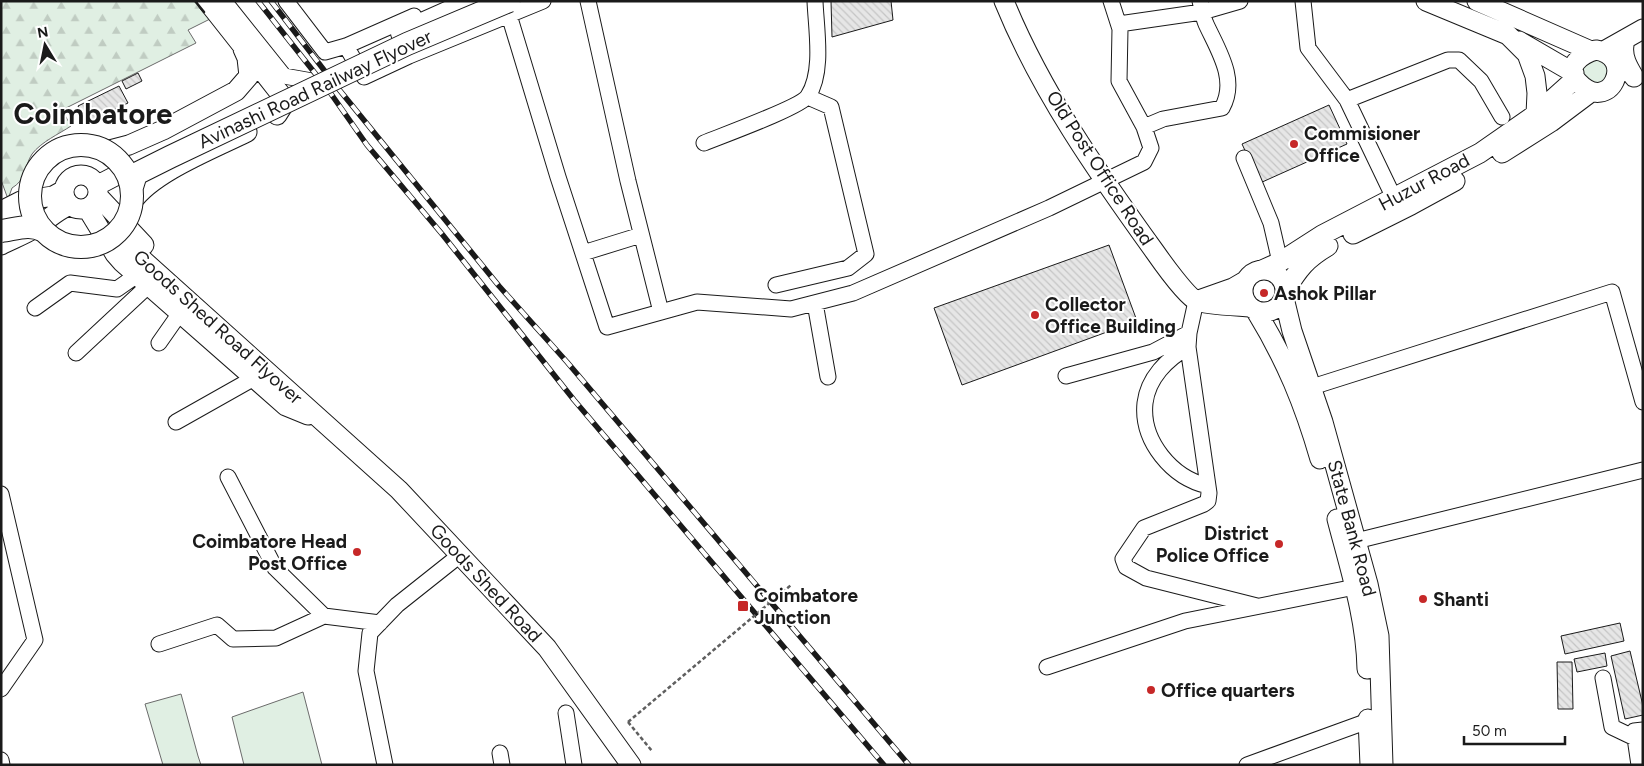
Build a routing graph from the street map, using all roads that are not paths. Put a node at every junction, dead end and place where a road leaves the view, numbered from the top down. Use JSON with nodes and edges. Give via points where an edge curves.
{"nodes":[{"id":1,"x":207,"y":1,"type":"edge"},
{"id":2,"x":224,"y":1,"type":"edge"},
{"id":3,"x":286,"y":1,"type":"edge"},
{"id":4,"x":447,"y":1,"type":"edge"},
{"id":5,"x":474,"y":1,"type":"edge"},
{"id":6,"x":544,"y":1,"type":"edge"},
{"id":7,"x":588,"y":1,"type":"edge"},
{"id":8,"x":815,"y":1,"type":"edge"},
{"id":9,"x":1004,"y":1,"type":"edge"},
{"id":10,"x":1111,"y":1,"type":"edge"},
{"id":11,"x":1240,"y":1,"type":"edge"},
{"id":12,"x":1303,"y":1,"type":"edge"},
{"id":13,"x":1426,"y":1,"type":"edge"},
{"id":14,"x":1477,"y":1,"type":"edge"},
{"id":15,"x":1201,"y":7,"type":"edge"},
{"id":16,"x":509,"y":8,"type":"edge"},
{"id":17,"x":1119,"y":24,"type":"junction"},
{"id":18,"x":1634,"y":34,"type":"edge"},
{"id":19,"x":1508,"y":35,"type":"junction"},
{"id":20,"x":241,"y":44,"type":"junction"},
{"id":21,"x":346,"y":46,"type":"junction"},
{"id":22,"x":1597,"y":51,"type":"junction"},
{"id":23,"x":1638,"y":75,"type":"edge"},
{"id":24,"x":1574,"y":76,"type":"junction"},
{"id":25,"x":312,"y":81,"type":"dead end"},
{"id":26,"x":1614,"y":84,"type":"junction"},
{"id":27,"x":1590,"y":92,"type":"junction"},
{"id":28,"x":808,"y":97,"type":"junction"},
{"id":29,"x":1348,"y":100,"type":"junction"},
{"id":30,"x":1536,"y":114,"type":"junction"},
{"id":31,"x":1502,"y":117,"type":"dead end"},
{"id":32,"x":1144,"y":127,"type":"junction"},
{"id":33,"x":704,"y":142,"type":"dead end"},
{"id":34,"x":1244,"y":158,"type":"dead end"},
{"id":35,"x":122,"y":175,"type":"junction"},
{"id":36,"x":1104,"y":182,"type":"junction"},
{"id":37,"x":83,"y":197,"type":"junction"},
{"id":38,"x":1394,"y":198,"type":"junction"},
{"id":39,"x":31,"y":208,"type":"junction"},
{"id":40,"x":1,"y":210,"type":"edge"},
{"id":41,"x":1,"y":230,"type":"edge"},
{"id":42,"x":44,"y":231,"type":"junction"},
{"id":43,"x":114,"y":234,"type":"junction"},
{"id":44,"x":641,"y":235,"type":"junction"},
{"id":45,"x":1,"y":245,"type":"edge"},
{"id":46,"x":583,"y":253,"type":"junction"},
{"id":47,"x":1280,"y":262,"type":"junction"},
{"id":48,"x":1262,"y":270,"type":"junction"},
{"id":49,"x":143,"y":280,"type":"junction"},
{"id":50,"x":1246,"y":282,"type":"junction"},
{"id":51,"x":776,"y":285,"type":"dead end"},
{"id":52,"x":1285,"y":294,"type":"junction"},
{"id":53,"x":1196,"y":301,"type":"junction"},
{"id":54,"x":815,"y":303,"type":"junction"},
{"id":55,"x":35,"y":308,"type":"dead end"},
{"id":56,"x":1253,"y":309,"type":"junction"},
{"id":57,"x":661,"y":312,"type":"junction"},
{"id":58,"x":180,"y":313,"type":"junction"},
{"id":59,"x":1188,"y":340,"type":"junction"},
{"id":60,"x":159,"y":343,"type":"dead end"},
{"id":61,"x":76,"y":353,"type":"dead end"},
{"id":62,"x":1066,"y":376,"type":"dead end"},
{"id":63,"x":828,"y":377,"type":"dead end"},
{"id":64,"x":254,"y":378,"type":"junction"},
{"id":65,"x":1312,"y":387,"type":"junction"},
{"id":66,"x":1643,"y":402,"type":"edge"},
{"id":67,"x":321,"y":420,"type":"junction"},
{"id":68,"x":176,"y":422,"type":"dead end"},
{"id":69,"x":1643,"y":470,"type":"edge"},
{"id":70,"x":228,"y":477,"type":"dead end"},
{"id":71,"x":1208,"y":486,"type":"junction"},
{"id":72,"x":1,"y":494,"type":"edge"},
{"id":73,"x":1356,"y":541,"type":"junction"},
{"id":74,"x":460,"y":555,"type":"junction"},
{"id":75,"x":1355,"y":587,"type":"junction"},
{"id":76,"x":1257,"y":606,"type":"junction"},
{"id":77,"x":324,"y":616,"type":"junction"},
{"id":78,"x":380,"y":623,"type":"junction"},
{"id":79,"x":159,"y":644,"type":"dead end"},
{"id":80,"x":1047,"y":666,"type":"dead end"},
{"id":81,"x":1604,"y":678,"type":"dead end"},
{"id":82,"x":1,"y":689,"type":"edge"},
{"id":83,"x":566,"y":713,"type":"dead end"},
{"id":84,"x":1368,"y":721,"type":"junction"},
{"id":85,"x":1639,"y":734,"type":"edge"},
{"id":86,"x":1,"y":760,"type":"edge"},
{"id":87,"x":2,"y":765,"type":"edge"},
{"id":88,"x":385,"y":765,"type":"edge"},
{"id":89,"x":574,"y":765,"type":"edge"},
{"id":90,"x":631,"y":765,"type":"edge"},
{"id":91,"x":1247,"y":765,"type":"edge"},
{"id":92,"x":1370,"y":765,"type":"edge"},
{"id":93,"x":1383,"y":765,"type":"edge"},
{"id":94,"x":1638,"y":765,"type":"edge"}],
"edges":[{"from":1,"to":20,"type":"main road"},
{"from":2,"to":25,"type":"street","via":[[284,76]]},
{"from":3,"to":21,"type":"street","via":[[326,52]]},
{"from":4,"to":21,"type":"street"},
{"from":5,"to":35,"type":"highway","name":"Avinashi Road Railway Flyover","via":[[133,160]]},
{"from":6,"to":16,"type":"street"},
{"from":7,"to":44,"type":"street"},
{"from":8,"to":28,"type":"street","via":[[816,75]]},
{"from":9,"to":36,"type":"main road","name":"Old Post Office Road","via":[[1019,38]]},
{"from":10,"to":17,"type":"street"},
{"from":11,"to":15,"type":"street"},
{"from":12,"to":29,"type":"street","via":[[1308,48]]},
{"from":13,"to":19,"type":"main road"},
{"from":14,"to":22,"type":"main road"},
{"from":15,"to":17,"type":"street"},
{"from":15,"to":32,"type":"street","via":[[1229,79],[1226,101],[1222,108],[1163,119]]},
{"from":16,"to":21,"type":"street","via":[[364,77]]},
{"from":16,"to":35,"type":"highway","name":"Avinashi Road Railway Flyover","bridge":true,"via":[[407,44],[136,174]]},
{"from":16,"to":46,"type":"street"},
{"from":17,"to":32,"type":"street","via":[[1119,81]]},
{"from":18,"to":22,"type":"main road"},
{"from":18,"to":23,"type":"main road","via":[[1623,48],[1626,62]]},
{"from":19,"to":24,"type":"main road"},
{"from":19,"to":30,"type":"main road","via":[[1526,54],[1535,76]]},
{"from":20,"to":35,"type":"main road","via":[[248,58],[249,76],[236,91],[129,145]]},
{"from":20,"to":35,"type":"main road","via":[[282,96],[284,104],[271,121],[182,164],[145,186]]},
{"from":22,"to":24,"type":"main road","via":[[1581,55],[1575,62]]},
{"from":22,"to":26,"type":"main road","via":[[1610,55],[1615,61]]},
{"from":23,"to":26,"type":"main road"},
{"from":24,"to":27,"type":"main road"},
{"from":24,"to":30,"type":"main road","name":"Huzur Road"},
{"from":26,"to":27,"type":"main road","via":[[1608,90]]},
{"from":27,"to":52,"type":"main road","name":"Huzur Road","via":[[1551,122],[1486,163],[1312,255],[1298,269]]},
{"from":28,"to":33,"type":"street","via":[[789,108]]},
{"from":28,"to":51,"type":"street","via":[[831,107],[866,254],[848,268]]},
{"from":29,"to":31,"type":"street","via":[[1448,60],[1459,60],[1481,81]]},
{"from":29,"to":38,"type":"street"},
{"from":30,"to":38,"type":"main road","name":"Huzur Road","via":[[1480,153]]},
{"from":32,"to":36,"type":"street","via":[[1151,148],[1144,162]]},
{"from":34,"to":47,"type":"street","via":[[1271,223]]},
{"from":35,"to":37,"type":"main road"},
{"from":35,"to":39,"type":"highway","bridge":true,"via":[[90,145],[73,145],[44,161],[34,175],[30,191]]},
{"from":35,"to":43,"type":"highway","bridge":true,"via":[[126,220]]},
{"from":36,"to":53,"type":"main road","name":"Old Post Office Road","via":[[1175,278]]},
{"from":36,"to":54,"type":"street","via":[[853,293]]},
{"from":37,"to":40,"type":"main road","via":[[53,196],[26,200]]},
{"from":37,"to":45,"type":"main road","via":[[58,210],[27,233]]},
{"from":37,"to":49,"type":"main road","via":[[115,254]]},
{"from":37,"to":67,"type":"main road","via":[[138,240],[306,389]]},
{"from":38,"to":47,"type":"main road","name":"Huzur Road"},
{"from":39,"to":41,"type":"highway","via":[[23,218]]},
{"from":39,"to":42,"type":"highway","bridge":true},
{"from":41,"to":42,"type":"highway","bridge":true,"via":[[29,226]]},
{"from":42,"to":43,"type":"highway","bridge":true,"via":[[71,246],[86,247]]},
{"from":43,"to":67,"type":"main road","name":"Goods Shed Road Flyover"},
{"from":44,"to":46,"type":"street"},
{"from":44,"to":57,"type":"street"},
{"from":46,"to":57,"type":"street","via":[[607,328]]},
{"from":47,"to":48,"type":"main road","name":"Huzur Road"},
{"from":48,"to":50,"type":"main road"},
{"from":48,"to":52,"type":"main road","via":[[1281,278]]},
{"from":49,"to":55,"type":"street","via":[[117,289],[70,283]]},
{"from":49,"to":58,"type":"main road"},
{"from":49,"to":61,"type":"street"},
{"from":50,"to":53,"type":"main road"},
{"from":50,"to":56,"type":"main road","via":[[1243,295]]},
{"from":52,"to":56,"type":"main road","via":[[1276,309],[1263,313]]},
{"from":52,"to":65,"type":"main road","name":"State Bank Road","via":[[1292,331]]},
{"from":53,"to":56,"type":"main road"},
{"from":53,"to":59,"type":"street"},
{"from":54,"to":57,"type":"street","via":[[791,309],[697,302]]},
{"from":54,"to":63,"type":"street"},
{"from":56,"to":75,"type":"main road","name":"State Bank Road","via":[[1282,355],[1299,396],[1334,505]]},
{"from":58,"to":60,"type":"street"},
{"from":58,"to":64,"type":"main road"},
{"from":59,"to":62,"type":"street"},
{"from":59,"to":71,"type":"street"},
{"from":59,"to":71,"type":"street","via":[[1158,372],[1148,390],[1146,421],[1156,450],[1166,462],[1195,483]]},
{"from":64,"to":67,"type":"main road","via":[[286,406]]},
{"from":64,"to":68,"type":"street"},
{"from":65,"to":66,"type":"street","via":[[1612,292]]},
{"from":65,"to":73,"type":"main road","name":"State Bank Road"},
{"from":67,"to":74,"type":"main road","name":"Goods Shed Road","via":[[399,490]]},
{"from":69,"to":73,"type":"street"},
{"from":70,"to":77,"type":"street","via":[[275,568]]},
{"from":71,"to":76,"type":"street","via":[[1208,501],[1204,504],[1144,528],[1123,559],[1126,567],[1146,578]]},
{"from":72,"to":82,"type":"street","via":[[34,640]]},
{"from":73,"to":93,"type":"main road","name":"State Bank Road","via":[[1379,636]]},
{"from":74,"to":78,"type":"street","via":[[397,605]]},
{"from":74,"to":90,"type":"main road","name":"Goods Shed Road","via":[[547,648]]},
{"from":75,"to":76,"type":"street"},
{"from":75,"to":84,"type":"main road","name":"State Bank Road","via":[[1366,644]]},
{"from":76,"to":80,"type":"street","via":[[1185,621]]},
{"from":77,"to":78,"type":"street"},
{"from":77,"to":79,"type":"street","via":[[276,638],[233,639],[217,625]]},
{"from":78,"to":88,"type":"street","via":[[370,633],[366,672]]},
{"from":81,"to":85,"type":"street","via":[[1612,727]]},
{"from":83,"to":89,"type":"street"},
{"from":84,"to":91,"type":"street"},
{"from":84,"to":92,"type":"main road","name":"State Bank Road"},
{"from":85,"to":94,"type":"street"},
{"from":86,"to":87,"type":"street"}]}
